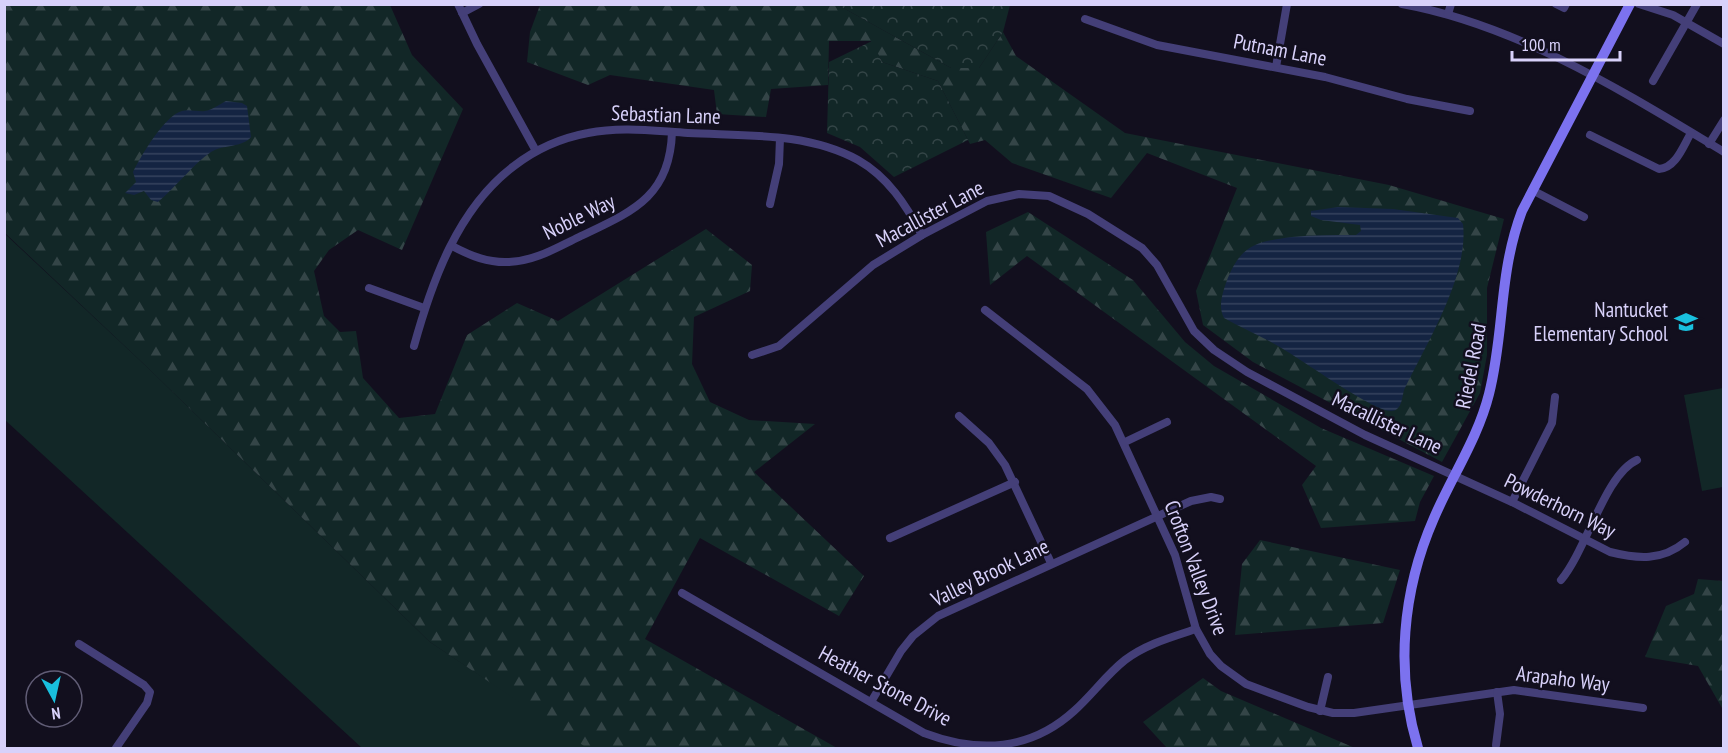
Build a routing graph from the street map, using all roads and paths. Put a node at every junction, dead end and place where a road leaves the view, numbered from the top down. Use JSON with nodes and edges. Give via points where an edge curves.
{"nodes":[{"id":1,"x":458,"y":4,"type":"edge"},
{"id":2,"x":479,"y":4,"type":"edge"},
{"id":3,"x":1287,"y":4,"type":"edge"},
{"id":4,"x":1402,"y":4,"type":"edge"},
{"id":5,"x":1451,"y":4,"type":"edge"},
{"id":6,"x":1556,"y":4,"type":"edge"},
{"id":7,"x":1566,"y":4,"type":"edge"},
{"id":8,"x":1630,"y":4,"type":"edge"},
{"id":9,"x":1639,"y":4,"type":"edge"},
{"id":10,"x":1697,"y":4,"type":"edge"},
{"id":11,"x":462,"y":13,"type":"junction"},
{"id":12,"x":1448,"y":14,"type":"junction"},
{"id":13,"x":1085,"y":19,"type":"dead end"},
{"id":14,"x":1687,"y":23,"type":"junction"},
{"id":15,"x":1724,"y":44,"type":"edge"},
{"id":16,"x":1276,"y":67,"type":"junction"},
{"id":17,"x":1592,"y":77,"type":"junction"},
{"id":18,"x":1653,"y":81,"type":"dead end"},
{"id":19,"x":1470,"y":111,"type":"dead end"},
{"id":20,"x":1724,"y":120,"type":"edge"},
{"id":21,"x":672,"y":132,"type":"junction"},
{"id":22,"x":1691,"y":132,"type":"junction"},
{"id":23,"x":1590,"y":135,"type":"dead end"},
{"id":24,"x":780,"y":138,"type":"junction"},
{"id":25,"x":1709,"y":144,"type":"junction"},
{"id":26,"x":536,"y":151,"type":"junction"},
{"id":27,"x":1724,"y":152,"type":"edge"},
{"id":28,"x":1532,"y":190,"type":"junction"},
{"id":29,"x":770,"y":204,"type":"dead end"},
{"id":30,"x":1584,"y":217,"type":"dead end"},
{"id":31,"x":922,"y":235,"type":"junction"},
{"id":32,"x":452,"y":246,"type":"junction"},
{"id":33,"x":369,"y":288,"type":"dead end"},
{"id":34,"x":424,"y":308,"type":"junction"},
{"id":35,"x":986,"y":310,"type":"dead end"},
{"id":36,"x":414,"y":345,"type":"dead end"},
{"id":37,"x":752,"y":356,"type":"dead end"},
{"id":38,"x":1555,"y":397,"type":"dead end"},
{"id":39,"x":958,"y":417,"type":"dead end"},
{"id":40,"x":1167,"y":422,"type":"dead end"},
{"id":41,"x":1125,"y":442,"type":"junction"},
{"id":42,"x":1637,"y":459,"type":"dead end"},
{"id":43,"x":1455,"y":475,"type":"junction"},
{"id":44,"x":1015,"y":482,"type":"junction"},
{"id":45,"x":1220,"y":499,"type":"dead end"},
{"id":46,"x":1512,"y":502,"type":"junction"},
{"id":47,"x":1158,"y":515,"type":"junction"},
{"id":48,"x":890,"y":538,"type":"dead end"},
{"id":49,"x":1585,"y":540,"type":"junction"},
{"id":50,"x":1685,"y":542,"type":"dead end"},
{"id":51,"x":1051,"y":563,"type":"junction"},
{"id":52,"x":1561,"y":580,"type":"dead end"},
{"id":53,"x":682,"y":593,"type":"dead end"},
{"id":54,"x":1196,"y":629,"type":"junction"},
{"id":55,"x":79,"y":644,"type":"dead end"},
{"id":56,"x":1328,"y":677,"type":"dead end"},
{"id":57,"x":1497,"y":692,"type":"junction"},
{"id":58,"x":871,"y":702,"type":"junction"},
{"id":59,"x":1408,"y":705,"type":"junction"},
{"id":60,"x":1643,"y":708,"type":"dead end"},
{"id":61,"x":1320,"y":711,"type":"junction"},
{"id":62,"x":1496,"y":745,"type":"dead end"},
{"id":63,"x":116,"y":748,"type":"edge"},
{"id":64,"x":1418,"y":748,"type":"edge"}],
"edges":[{"from":1,"to":11,"type":"street"},
{"from":2,"to":11,"type":"street"},
{"from":3,"to":16,"type":"street"},
{"from":4,"to":12,"type":"street"},
{"from":5,"to":12,"type":"street"},
{"from":6,"to":7,"type":"street","via":[[1564,8]]},
{"from":8,"to":17,"type":"street","name":"Riedel Road"},
{"from":9,"to":14,"type":"street"},
{"from":10,"to":14,"type":"street"},
{"from":11,"to":26,"type":"street"},
{"from":12,"to":17,"type":"street","via":[[1508,35]]},
{"from":13,"to":16,"type":"street","name":"Putnam Lane","via":[[1157,45]]},
{"from":14,"to":15,"type":"street"},
{"from":14,"to":18,"type":"street"},
{"from":16,"to":19,"type":"street","name":"Putnam Lane"},
{"from":17,"to":22,"type":"street"},
{"from":17,"to":28,"type":"street","name":"Riedel Road"},
{"from":20,"to":25,"type":"street"},
{"from":21,"to":24,"type":"street","name":"Sebastian Lane"},
{"from":21,"to":26,"type":"street","name":"Sebastian Lane","via":[[603,131]]},
{"from":21,"to":32,"type":"street","name":"Noble Way","via":[[670,156],[658,186],[629,213],[542,255],[520,261],[482,259]]},
{"from":22,"to":23,"type":"street","via":[[1674,162],[1665,169],[1652,167]]},
{"from":22,"to":25,"type":"street"},
{"from":24,"to":29,"type":"street"},
{"from":24,"to":31,"type":"street","name":"Sebastian Lane","via":[[824,146],[867,166],[900,198]]},
{"from":25,"to":27,"type":"street"},
{"from":26,"to":32,"type":"street","name":"Sebastian Lane","via":[[486,193]]},
{"from":28,"to":30,"type":"street"},
{"from":28,"to":43,"type":"street","name":"Riedel Road","via":[[1508,254],[1488,397]]},
{"from":31,"to":37,"type":"street","name":"Macallister Lane","via":[[873,265],[779,346]]},
{"from":31,"to":43,"type":"street","name":"Macallister Lane","via":[[1004,196],[1034,194],[1062,201],[1126,236],[1150,256],[1185,319],[1214,350],[1305,405]]},
{"from":32,"to":34,"type":"street","name":"Sebastian Lane"},
{"from":33,"to":34,"type":"street"},
{"from":34,"to":36,"type":"street","name":"Sebastian Lane"},
{"from":35,"to":41,"type":"street","name":"Crofton Valley Drive","via":[[1087,389],[1106,410]]},
{"from":38,"to":46,"type":"street","via":[[1552,423]]},
{"from":39,"to":44,"type":"street","via":[[989,443]]},
{"from":40,"to":41,"type":"street"},
{"from":41,"to":47,"type":"street","name":"Crofton Valley Drive"},
{"from":42,"to":49,"type":"street","via":[[1616,477]]},
{"from":43,"to":46,"type":"street","name":"Powderhorn Way"},
{"from":43,"to":59,"type":"street","name":"Riedel Road","via":[[1426,537],[1412,584],[1404,652]]},
{"from":44,"to":48,"type":"street"},
{"from":44,"to":51,"type":"street"},
{"from":45,"to":47,"type":"street","name":"Valley Brook Lane","via":[[1201,498]]},
{"from":46,"to":49,"type":"street","name":"Powderhorn Way"},
{"from":47,"to":51,"type":"street","name":"Valley Brook Lane"},
{"from":47,"to":54,"type":"street","name":"Crofton Valley Drive","via":[[1181,570]]},
{"from":49,"to":50,"type":"street","name":"Powderhorn Way","via":[[1610,552],[1636,557],[1666,555]]},
{"from":49,"to":52,"type":"street"},
{"from":51,"to":58,"type":"street","name":"Valley Brook Lane","via":[[951,608],[925,626],[901,651]]},
{"from":53,"to":58,"type":"street","name":"Heather Stone Drive"},
{"from":54,"to":58,"type":"street","name":"Heather Stone Drive","via":[[1132,656],[1063,720],[1012,743],[961,745],[924,733]]},
{"from":54,"to":61,"type":"street","name":"Crofton Valley Drive","via":[[1210,654],[1232,676]]},
{"from":55,"to":63,"type":"street","via":[[150,692],[147,703]]},
{"from":56,"to":61,"type":"street"},
{"from":57,"to":59,"type":"street","name":"Arapaho Way"},
{"from":57,"to":60,"type":"street","name":"Arapaho Way","via":[[1527,690]]},
{"from":57,"to":62,"type":"street","via":[[1500,714]]},
{"from":59,"to":61,"type":"street","name":"Crofton Valley Drive","via":[[1354,713]]},
{"from":59,"to":64,"type":"street","name":"Riedel Road"}]}
